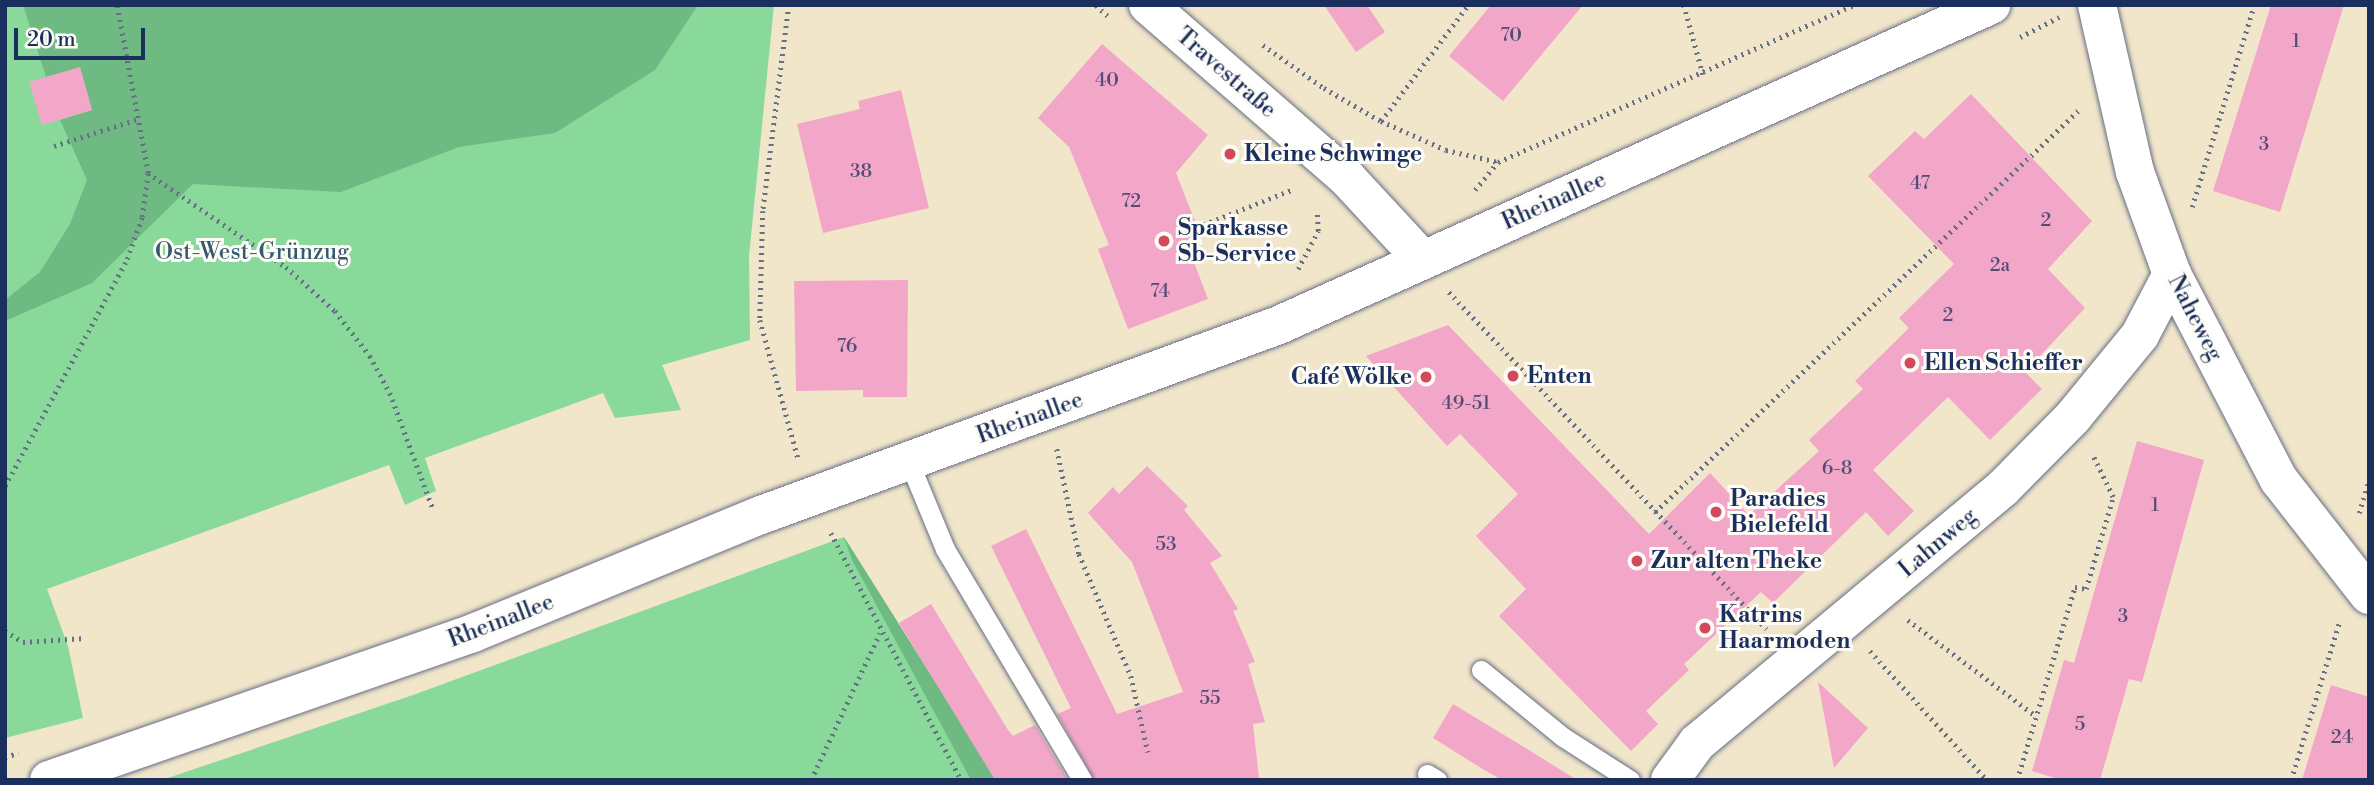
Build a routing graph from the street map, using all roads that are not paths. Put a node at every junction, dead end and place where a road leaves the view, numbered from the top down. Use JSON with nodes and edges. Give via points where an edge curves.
{"nodes":[{"id":1,"x":1991,"y":5,"type":"edge"},
{"id":2,"x":2097,"y":5,"type":"edge"},
{"id":3,"x":1132,"y":14,"type":"edge"},
{"id":4,"x":1434,"y":274,"type":"junction"},
{"id":5,"x":2172,"y":274,"type":"junction"},
{"id":6,"x":909,"y":462,"type":"junction"},
{"id":7,"x":2365,"y":592,"type":"edge"},
{"id":8,"x":1481,"y":670,"type":"dead end"},
{"id":9,"x":49,"y":780,"type":"edge"},
{"id":10,"x":1082,"y":780,"type":"edge"},
{"id":11,"x":1630,"y":780,"type":"edge"},
{"id":12,"x":1670,"y":780,"type":"edge"}],
"edges":[{"from":1,"to":4,"type":"street","name":"Rheinallee"},
{"from":2,"to":5,"type":"street","name":"Naheweg","via":[[2135,172]]},
{"from":3,"to":4,"type":"street","name":"Travestraße","via":[[1347,178]]},
{"from":4,"to":6,"type":"street","name":"Rheinallee","via":[[1279,325]]},
{"from":5,"to":7,"type":"street","name":"Naheweg","via":[[2278,480]]},
{"from":5,"to":12,"type":"street","name":"Lahnweg","via":[[2140,335],[2073,417],[2003,488],[1697,743]]},
{"from":6,"to":9,"type":"street","name":"Rheinallee","via":[[813,495],[473,633]]},
{"from":6,"to":10,"type":"lane","via":[[945,549]]},
{"from":8,"to":11,"type":"lane","via":[[1563,737]]}]}
